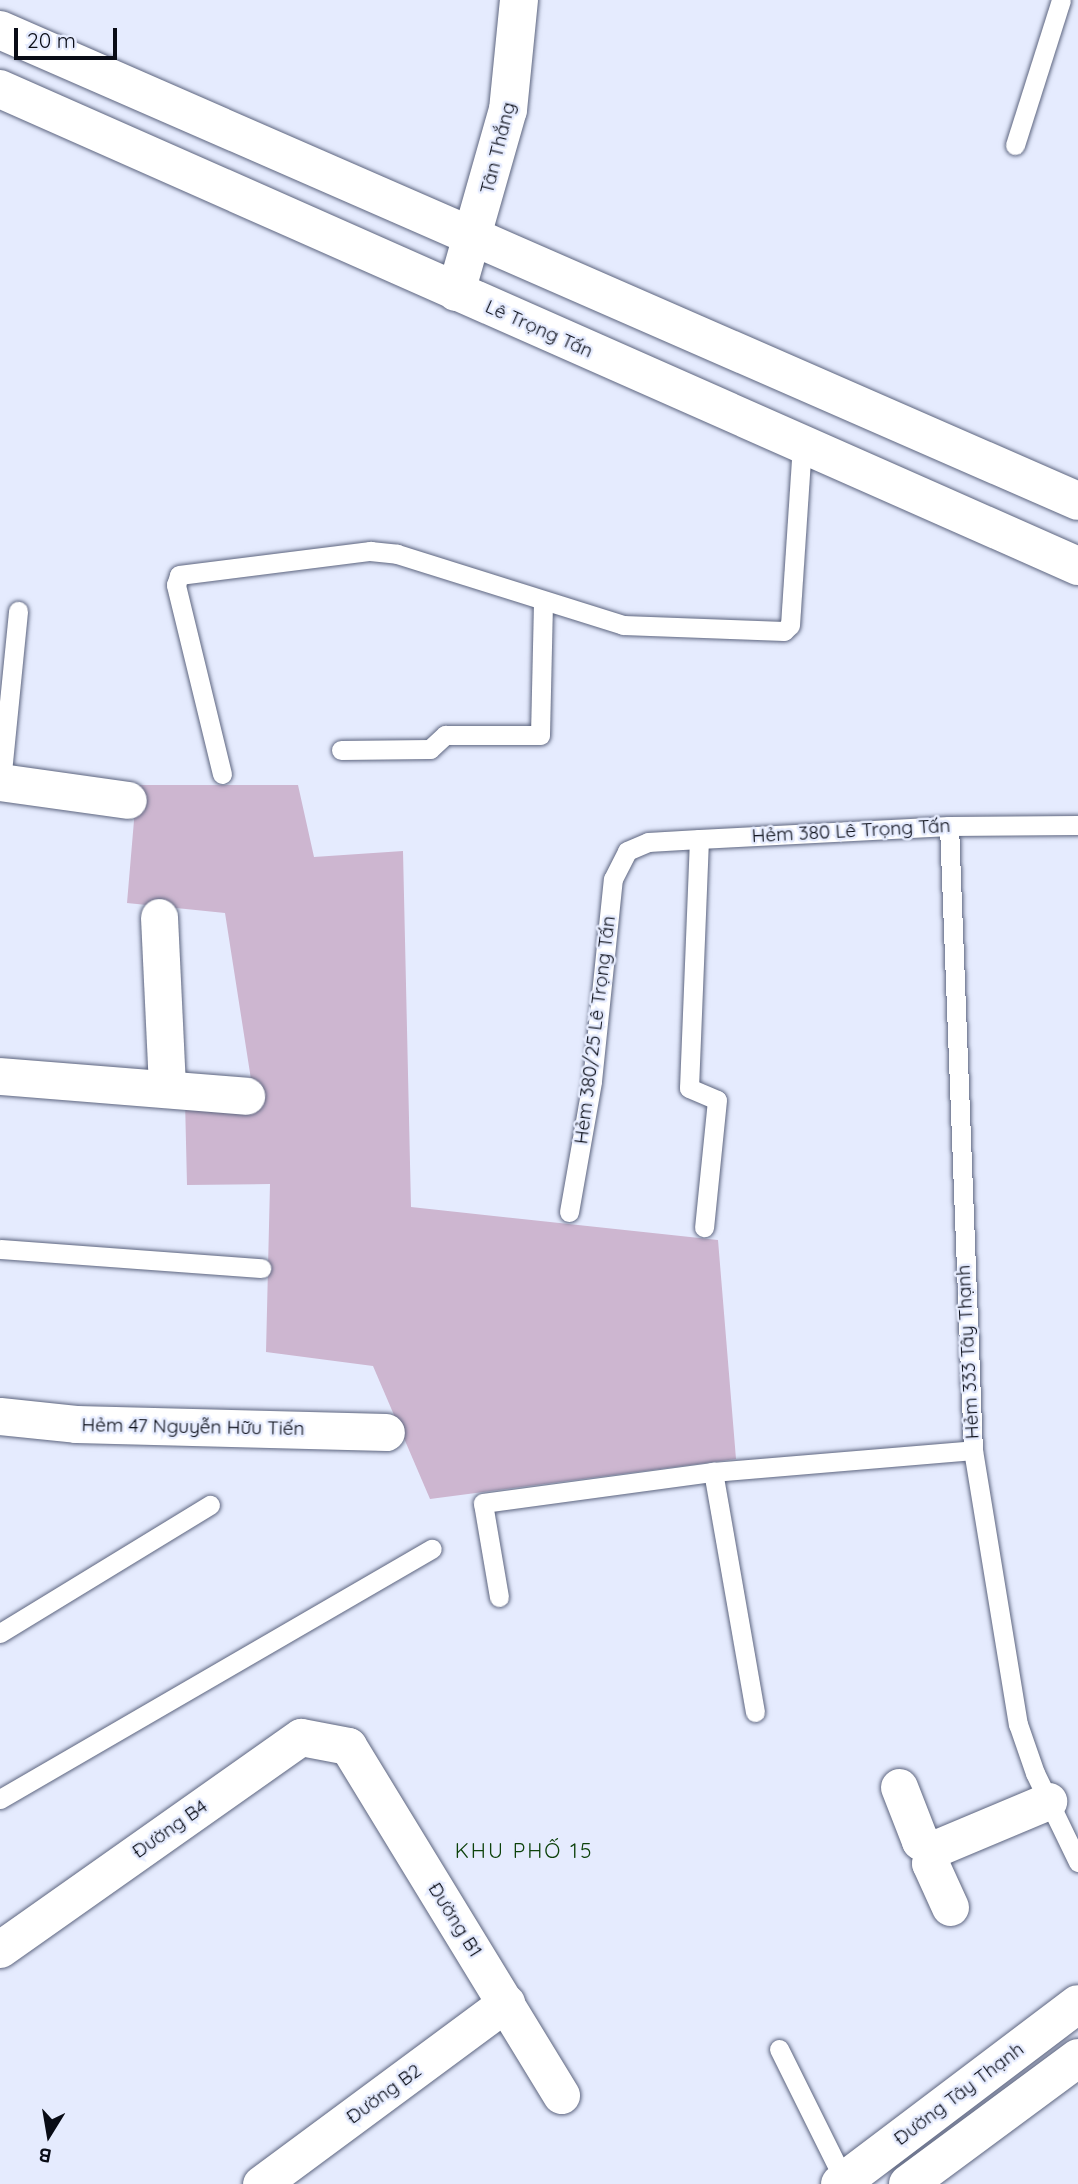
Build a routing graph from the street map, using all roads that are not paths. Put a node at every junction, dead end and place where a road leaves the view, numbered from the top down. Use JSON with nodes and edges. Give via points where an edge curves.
{"nodes":[{"id":1,"x":519,"y":0,"type":"edge"},
{"id":2,"x":1061,"y":0,"type":"edge"},
{"id":3,"x":0,"y":30,"type":"edge"},
{"id":4,"x":0,"y":89,"type":"edge"},
{"id":5,"x":1015,"y":145,"type":"dead end"},
{"id":6,"x":474,"y":237,"type":"junction"},
{"id":7,"x":456,"y":292,"type":"junction"},
{"id":8,"x":802,"y":445,"type":"junction"},
{"id":9,"x":1078,"y":501,"type":"edge"},
{"id":10,"x":1078,"y":566,"type":"edge"},
{"id":11,"x":543,"y":603,"type":"junction"},
{"id":12,"x":18,"y":611,"type":"dead end"},
{"id":13,"x":341,"y":750,"type":"dead end"},
{"id":14,"x":222,"y":774,"type":"dead end"},
{"id":15,"x":0,"y":788,"type":"edge"},
{"id":16,"x":128,"y":800,"type":"dead end"},
{"id":17,"x":1078,"y":825,"type":"edge"},
{"id":18,"x":949,"y":826,"type":"junction"},
{"id":19,"x":699,"y":839,"type":"junction"},
{"id":20,"x":627,"y":851,"type":"joint"},
{"id":21,"x":159,"y":918,"type":"dead end"},
{"id":22,"x":0,"y":1076,"type":"edge"},
{"id":23,"x":167,"y":1089,"type":"junction"},
{"id":24,"x":246,"y":1096,"type":"dead end"},
{"id":25,"x":569,"y":1212,"type":"dead end"},
{"id":26,"x":704,"y":1227,"type":"dead end"},
{"id":27,"x":0,"y":1249,"type":"edge"},
{"id":28,"x":261,"y":1268,"type":"dead end"},
{"id":29,"x":0,"y":1416,"type":"edge"},
{"id":30,"x":386,"y":1432,"type":"dead end"},
{"id":31,"x":973,"y":1450,"type":"junction"},
{"id":32,"x":713,"y":1472,"type":"junction"},
{"id":33,"x":209,"y":1505,"type":"dead end"},
{"id":34,"x":432,"y":1549,"type":"dead end"},
{"id":35,"x":499,"y":1597,"type":"dead end"},
{"id":36,"x":0,"y":1633,"type":"edge"},
{"id":37,"x":755,"y":1712,"type":"dead end"},
{"id":38,"x":348,"y":1746,"type":"joint"},
{"id":39,"x":900,"y":1787,"type":"dead end"},
{"id":40,"x":0,"y":1799,"type":"edge"},
{"id":41,"x":1048,"y":1801,"type":"junction"},
{"id":42,"x":934,"y":1849,"type":"junction"},
{"id":43,"x":1078,"y":1863,"type":"edge"},
{"id":44,"x":950,"y":1907,"type":"dead end"},
{"id":45,"x":0,"y":1949,"type":"edge"},
{"id":46,"x":506,"y":2003,"type":"junction"},
{"id":47,"x":1078,"y":2004,"type":"edge"},
{"id":48,"x":779,"y":2049,"type":"dead end"},
{"id":49,"x":1078,"y":2058,"type":"edge"},
{"id":50,"x":561,"y":2095,"type":"dead end"},
{"id":51,"x":913,"y":2130,"type":"junction"},
{"id":52,"x":927,"y":2178,"type":"edge"},
{"id":53,"x":842,"y":2182,"type":"edge"},
{"id":54,"x":261,"y":2184,"type":"edge"}],
"edges":[{"from":1,"to":6,"type":"main road","name":"Tân Thắng","via":[[513,87]]},
{"from":2,"to":5,"type":"lane"},
{"from":3,"to":6,"type":"main road"},
{"from":4,"to":7,"type":"main road","name":"Lê Trọng Tấn"},
{"from":6,"to":7,"type":"main road","name":"Tân Thắng"},
{"from":6,"to":9,"type":"main road"},
{"from":7,"to":8,"type":"main road","name":"Lê Trọng Tấn"},
{"from":8,"to":10,"type":"main road","name":"Lê Trọng Tấn"},
{"from":8,"to":11,"type":"lane","via":[[790,625],[784,631],[623,625]]},
{"from":11,"to":13,"type":"lane","via":[[540,735],[445,734],[430,749]]},
{"from":11,"to":14,"type":"lane","via":[[397,554],[370,551],[179,575],[176,584]]},
{"from":12,"to":15,"type":"lane"},
{"from":15,"to":16,"type":"street"},
{"from":17,"to":18,"type":"lane","name":"Hẻm 380 Lê Trọng Tấn"},
{"from":18,"to":19,"type":"lane","name":"Hẻm 380 Lê Trọng Tấn"},
{"from":18,"to":31,"type":"lane","name":"Hẻm 333 Tây Thạnh"},
{"from":19,"to":20,"type":"lane","name":"Hẻm 380 Lê Trọng Tấn","via":[[648,842]]},
{"from":19,"to":26,"type":"lane","via":[[690,1088],[717,1100]]},
{"from":20,"to":25,"type":"lane","name":"Hẻm 380/25 Lê Trọng Tấn","via":[[613,879],[592,1081]]},
{"from":21,"to":23,"type":"street"},
{"from":22,"to":23,"type":"street"},
{"from":23,"to":24,"type":"street"},
{"from":27,"to":28,"type":"lane"},
{"from":29,"to":30,"type":"street","name":"Hẻm 47 Nguyễn Hữu Tiến","via":[[76,1424]]},
{"from":31,"to":32,"type":"lane"},
{"from":31,"to":41,"type":"lane","name":"Hẻm 333 Tây Thạnh","via":[[1018,1724]]},
{"from":32,"to":35,"type":"lane","via":[[483,1503]]},
{"from":32,"to":37,"type":"lane"},
{"from":33,"to":36,"type":"lane"},
{"from":34,"to":40,"type":"lane"},
{"from":38,"to":45,"type":"street","name":"Đường B4","via":[[301,1737]]},
{"from":38,"to":46,"type":"street","name":"Đường B1"},
{"from":39,"to":42,"type":"street","via":[[920,1841]]},
{"from":41,"to":42,"type":"street"},
{"from":41,"to":43,"type":"lane","name":"Hẻm 333 Tây Thạnh"},
{"from":42,"to":44,"type":"street","via":[[930,1863]]},
{"from":46,"to":50,"type":"street","name":"Đường B1"},
{"from":46,"to":54,"type":"street","name":"Đường B2"},
{"from":47,"to":51,"type":"main road","name":"Đường Tây Thạnh"},
{"from":48,"to":53,"type":"lane"},
{"from":49,"to":52,"type":"main road"},
{"from":51,"to":52,"type":"street"},
{"from":51,"to":53,"type":"main road","name":"Đường Tây Thạnh"}]}
